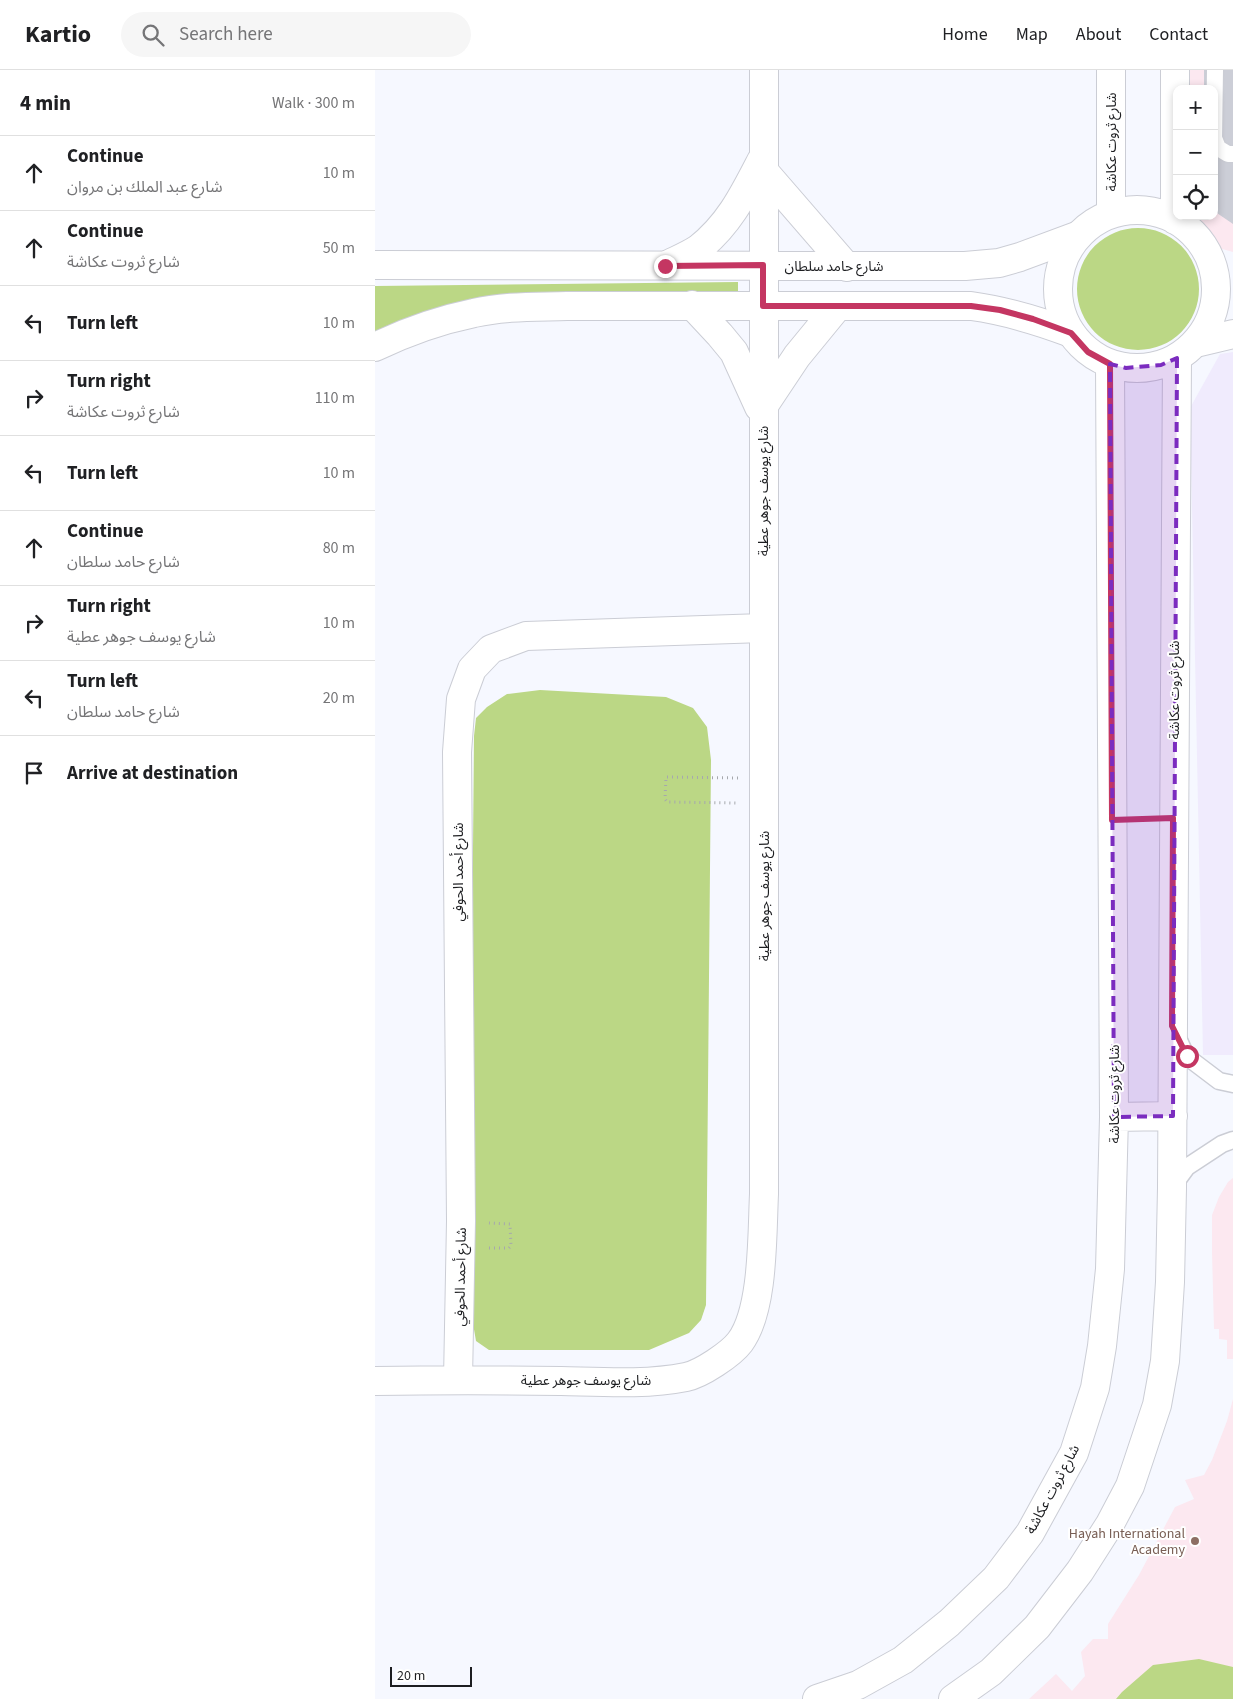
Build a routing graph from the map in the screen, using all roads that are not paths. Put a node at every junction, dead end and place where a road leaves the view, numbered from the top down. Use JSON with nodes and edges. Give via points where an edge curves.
{"nodes":[{"id":1,"x":764,"y":70,"type":"edge"},
{"id":2,"x":1111,"y":70,"type":"edge"},
{"id":3,"x":1175,"y":70,"type":"edge"},
{"id":4,"x":1215,"y":70,"type":"edge"},
{"id":5,"x":1233,"y":154,"type":"edge"},
{"id":6,"x":763,"y":163,"type":"junction"},
{"id":7,"x":1175,"y":175,"type":"edge"},
{"id":8,"x":1111,"y":214,"type":"junction"},
{"id":9,"x":1173,"y":219,"type":"edge"},
{"id":10,"x":1175,"y":220,"type":"edge"},
{"id":11,"x":1079,"y":235,"type":"junction"},
{"id":12,"x":1209,"y":256,"type":"junction"},
{"id":13,"x":375,"y":265,"type":"edge"},
{"id":14,"x":763,"y":265,"type":"junction"},
{"id":15,"x":665,"y":266,"type":"junction"},
{"id":16,"x":847,"y":266,"type":"junction"},
{"id":17,"x":1233,"y":267,"type":"edge"},
{"id":18,"x":692,"y":306,"type":"junction"},
{"id":19,"x":763,"y":306,"type":"junction"},
{"id":20,"x":838,"y":306,"type":"junction"},
{"id":21,"x":1071,"y":333,"type":"junction"},
{"id":22,"x":1233,"y":334,"type":"edge"},
{"id":23,"x":375,"y":348,"type":"edge"},
{"id":24,"x":1186,"y":350,"type":"junction"},
{"id":25,"x":1110,"y":364,"type":"junction"},
{"id":26,"x":763,"y":413,"type":"junction"},
{"id":27,"x":763,"y":628,"type":"junction"},
{"id":28,"x":1172,"y":1026,"type":"junction"},
{"id":29,"x":1233,"y":1084,"type":"edge"},
{"id":30,"x":1173,"y":1116,"type":"junction"},
{"id":31,"x":1114,"y":1117,"type":"junction"},
{"id":32,"x":1233,"y":1140,"type":"edge"},
{"id":33,"x":1172,"y":1188,"type":"junction"},
{"id":34,"x":458,"y":1380,"type":"junction"},
{"id":35,"x":375,"y":1381,"type":"edge"},
{"id":36,"x":817,"y":1699,"type":"edge"},
{"id":37,"x":953,"y":1699,"type":"edge"}],
"edges":[{"from":1,"to":6,"type":"street","name":"شارع يوسف جوهر عطية"},
{"from":2,"to":8,"type":"street","name":"شارع ثروت عكاشة"},
{"from":3,"to":7,"type":"street"},
{"from":4,"to":5,"type":"lane","via":[[1214,138],[1217,148]]},
{"from":6,"to":14,"type":"street","name":"شارع يوسف جوهر عطية"},
{"from":6,"to":15,"type":"street","via":[[726,222],[697,250]]},
{"from":6,"to":16,"type":"street"},
{"from":8,"to":9,"type":"street","via":[[1132,210],[1155,212]]},
{"from":8,"to":11,"type":"street"},
{"from":10,"to":12,"type":"street","via":[[1195,235]]},
{"from":11,"to":16,"type":"street","name":"شارع حامد سلطان","via":[[999,263]]},
{"from":11,"to":21,"type":"street","via":[[1059,272],[1057,294],[1061,315]]},
{"from":12,"to":17,"type":"street"},
{"from":12,"to":24,"type":"street","via":[[1215,273],[1213,310],[1207,327]]},
{"from":13,"to":15,"type":"street","name":"شارع حامد سلطان"},
{"from":14,"to":15,"type":"street","name":"شارع حامد سلطان"},
{"from":14,"to":16,"type":"street","name":"شارع حامد سلطان"},
{"from":14,"to":19,"type":"street","name":"شارع يوسف جوهر عطية"},
{"from":18,"to":19,"type":"street"},
{"from":18,"to":23,"type":"street","via":[[515,308],[475,312],[403,334]]},
{"from":18,"to":26,"type":"street","via":[[734,352]]},
{"from":19,"to":20,"type":"street"},
{"from":19,"to":26,"type":"street","name":"شارع يوسف جوهر عطية"},
{"from":20,"to":21,"type":"street","via":[[971,306],[1025,316]]},
{"from":20,"to":26,"type":"street","via":[[797,356]]},
{"from":21,"to":25,"type":"street","via":[[1088,352]]},
{"from":22,"to":24,"type":"street"},
{"from":24,"to":25,"type":"street","via":[[1161,365],[1126,368]]},
{"from":24,"to":28,"type":"street","name":"شارع ثروت عكاشة"},
{"from":25,"to":31,"type":"street","name":"شارع ثروت عكاشة"},
{"from":26,"to":27,"type":"street","name":"شارع يوسف جوهر عطية"},
{"from":27,"to":34,"type":"street","name":"شارع يوسف جوهر عطية","via":[[764,1194],[759,1288],[753,1317],[740,1343],[714,1364],[688,1377],[646,1382]]},
{"from":27,"to":34,"type":"street","name":"شارع أحمد الحوفي","via":[[526,636],[491,649],[471,669],[461,699],[457,752],[461,1212]]},
{"from":28,"to":29,"type":"lane","via":[[1187,1056],[1219,1081]]},
{"from":28,"to":30,"type":"street","name":"شارع ثروت عكاشة"},
{"from":30,"to":31,"type":"street"},
{"from":30,"to":33,"type":"street","name":"شارع ثروت عكاشة"},
{"from":31,"to":36,"type":"street","name":"شارع ثروت عكاشة","via":[[1110,1270],[1102,1346],[1095,1388],[1074,1453],[1029,1533],[997,1578],[903,1660],[858,1685]]},
{"from":32,"to":33,"type":"lane","via":[[1221,1144],[1187,1167]]},
{"from":33,"to":37,"type":"street","name":"شارع ثروت عكاشة","via":[[1165,1362],[1157,1405],[1130,1486],[1085,1563],[1037,1626],[991,1672]]},
{"from":34,"to":35,"type":"street","name":"شارع يوسف جوهر عطية"}]}
